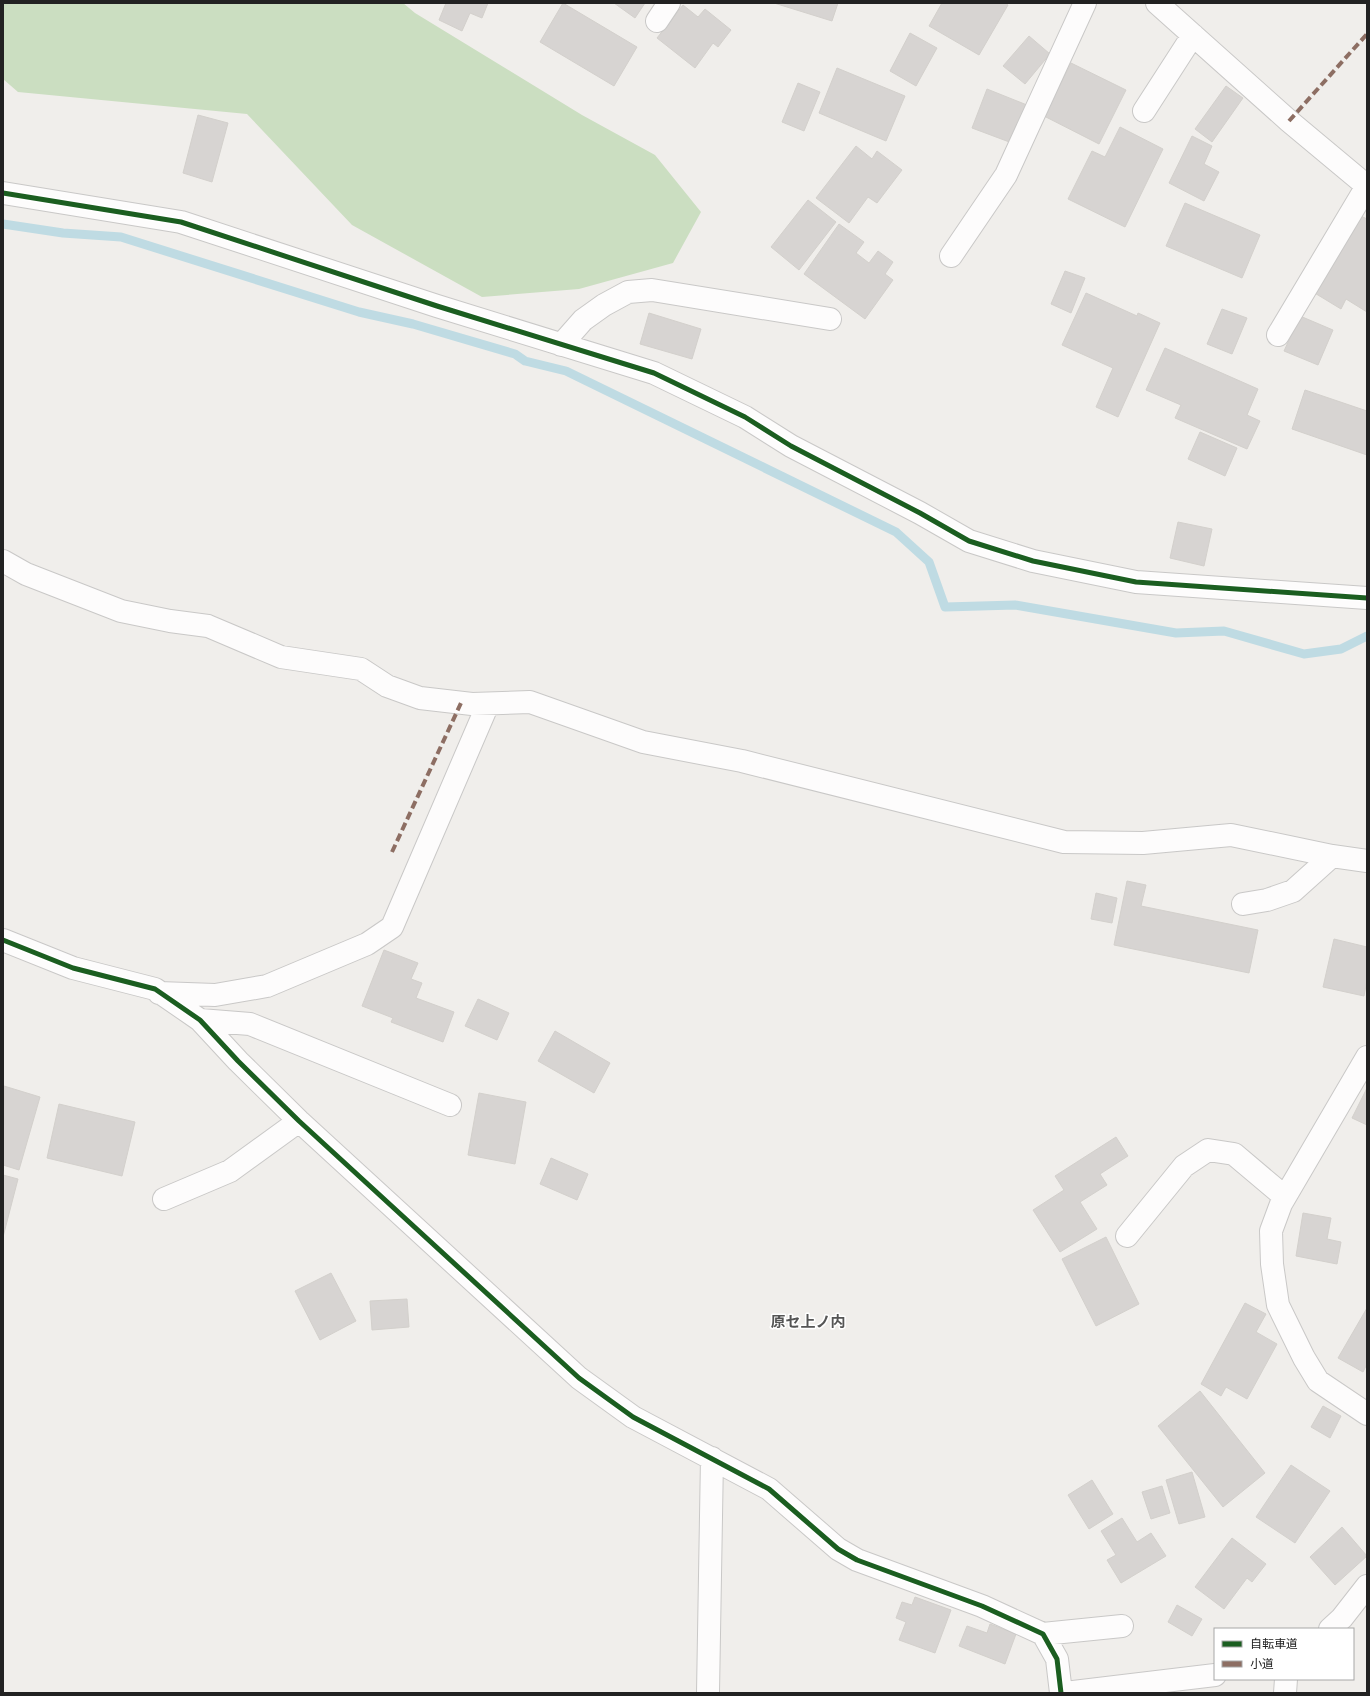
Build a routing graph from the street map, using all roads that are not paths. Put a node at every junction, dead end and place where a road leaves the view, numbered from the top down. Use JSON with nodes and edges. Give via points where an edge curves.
{"nodes":[{"id":1,"x":669,"y":3,"type":"edge"},
{"id":2,"x":1085,"y":3,"type":"edge"},
{"id":3,"x":1157,"y":3,"type":"edge"},
{"id":4,"x":657,"y":21,"type":"dead end"},
{"id":5,"x":1193,"y":35,"type":"junction"},
{"id":6,"x":1144,"y":111,"type":"dead end"},
{"id":7,"x":1367,"y":186,"type":"edge"},
{"id":8,"x":3,"y":193,"type":"edge"},
{"id":9,"x":951,"y":256,"type":"dead end"},
{"id":10,"x":830,"y":319,"type":"dead end"},
{"id":11,"x":1278,"y":334,"type":"dead end"},
{"id":12,"x":561,"y":344,"type":"junction"},
{"id":13,"x":3,"y":561,"type":"edge"},
{"id":14,"x":1367,"y":598,"type":"edge"},
{"id":15,"x":488,"y":704,"type":"junction"},
{"id":16,"x":1332,"y":856,"type":"junction"},
{"id":17,"x":1367,"y":860,"type":"edge"},
{"id":18,"x":1243,"y":904,"type":"dead end"},
{"id":19,"x":3,"y":940,"type":"edge"},
{"id":20,"x":159,"y":992,"type":"junction"},
{"id":21,"x":200,"y":1020,"type":"junction"},
{"id":22,"x":1367,"y":1057,"type":"edge"},
{"id":23,"x":450,"y":1105,"type":"dead end"},
{"id":24,"x":299,"y":1121,"type":"junction"},
{"id":25,"x":1285,"y":1196,"type":"junction"},
{"id":26,"x":164,"y":1198,"type":"dead end"},
{"id":27,"x":1127,"y":1236,"type":"dead end"},
{"id":28,"x":1367,"y":1414,"type":"edge"},
{"id":29,"x":712,"y":1458,"type":"junction"},
{"id":30,"x":1367,"y":1586,"type":"edge"},
{"id":31,"x":1122,"y":1626,"type":"dead end"},
{"id":32,"x":1331,"y":1628,"type":"edge"},
{"id":33,"x":1043,"y":1634,"type":"junction"},
{"id":34,"x":1214,"y":1675,"type":"edge"},
{"id":35,"x":1286,"y":1680,"type":"edge"},
{"id":36,"x":708,"y":1693,"type":"edge"},
{"id":37,"x":1061,"y":1693,"type":"edge"},
{"id":38,"x":1065,"y":1693,"type":"edge"},
{"id":39,"x":1285,"y":1693,"type":"edge"}],
"edges":[{"from":1,"to":4,"type":"street"},
{"from":2,"to":9,"type":"street","via":[[1006,175]]},
{"from":3,"to":5,"type":"street"},
{"from":5,"to":6,"type":"street"},
{"from":5,"to":7,"type":"street","via":[[1289,121]]},
{"from":7,"to":11,"type":"street"},
{"from":8,"to":12,"type":"street","via":[[182,222]]},
{"from":10,"to":12,"type":"street","via":[[675,292],[628,292],[583,320]]},
{"from":12,"to":14,"type":"street","via":[[654,373],[745,416],[791,446],[969,541],[1033,561],[1136,582]]},
{"from":13,"to":15,"type":"street","via":[[26,574],[121,611],[208,626],[281,658],[361,669],[388,686],[420,698]]},
{"from":15,"to":16,"type":"street","via":[[530,702],[643,742],[742,761],[1064,842],[1142,843],[1231,835]]},
{"from":15,"to":20,"type":"street","via":[[392,927],[366,944],[267,986],[215,995]]},
{"from":16,"to":17,"type":"street"},
{"from":16,"to":18,"type":"street","via":[[1293,891],[1267,900]]},
{"from":19,"to":20,"type":"street","via":[[73,968]]},
{"from":20,"to":21,"type":"street"},
{"from":21,"to":23,"type":"street","via":[[250,1024]]},
{"from":21,"to":24,"type":"street"},
{"from":22,"to":25,"type":"street"},
{"from":24,"to":26,"type":"street","via":[[230,1171]]},
{"from":24,"to":29,"type":"street","via":[[579,1378],[633,1417]]},
{"from":25,"to":27,"type":"street","via":[[1234,1154],[1208,1150],[1184,1166]]},
{"from":25,"to":28,"type":"street","via":[[1271,1231],[1272,1264],[1278,1305],[1318,1381]]},
{"from":29,"to":33,"type":"street","via":[[769,1489],[838,1549],[857,1560],[982,1606]]},
{"from":29,"to":36,"type":"street"},
{"from":30,"to":32,"type":"street"},
{"from":31,"to":33,"type":"street"},
{"from":33,"to":37,"type":"street","via":[[1057,1659]]},
{"from":34,"to":38,"type":"street"},
{"from":35,"to":39,"type":"street"}]}
